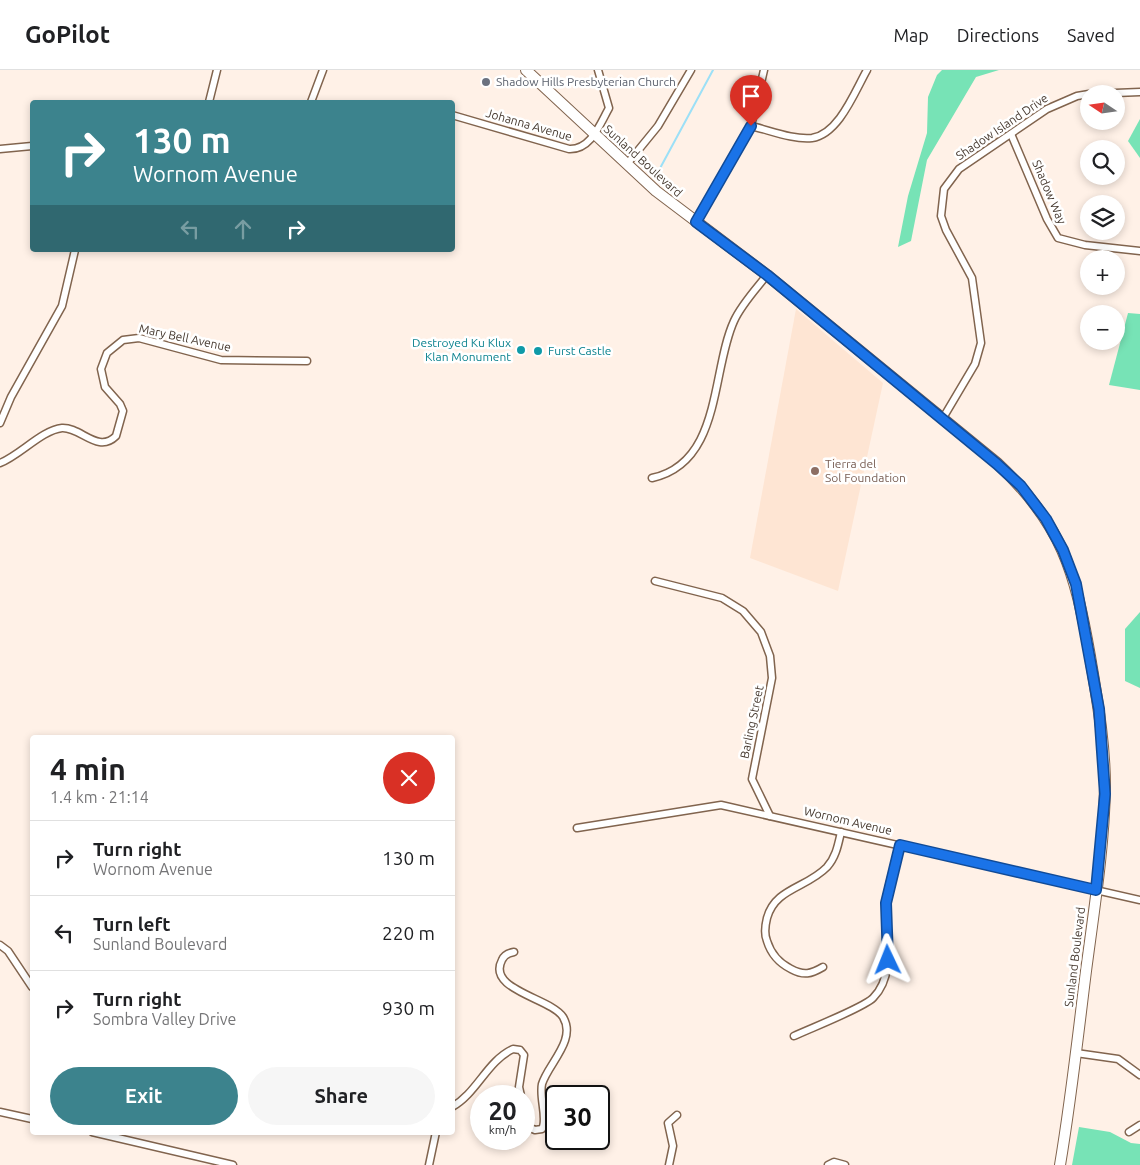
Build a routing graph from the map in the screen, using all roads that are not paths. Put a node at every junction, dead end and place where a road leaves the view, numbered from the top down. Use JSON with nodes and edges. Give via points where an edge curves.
{"nodes":[{"id":1,"x":217,"y":70,"type":"edge"},
{"id":2,"x":324,"y":70,"type":"edge"},
{"id":3,"x":526,"y":70,"type":"edge"},
{"id":4,"x":598,"y":70,"type":"edge"},
{"id":5,"x":691,"y":70,"type":"edge"},
{"id":6,"x":764,"y":70,"type":"edge"},
{"id":7,"x":867,"y":70,"type":"edge"},
{"id":8,"x":1140,"y":92,"type":"edge"},
{"id":9,"x":1125,"y":93,"type":"edge"},
{"id":10,"x":1080,"y":97,"type":"edge"},
{"id":11,"x":210,"y":100,"type":"edge"},
{"id":12,"x":312,"y":100,"type":"edge"},
{"id":13,"x":455,"y":116,"type":"edge"},
{"id":14,"x":751,"y":126,"type":"junction"},
{"id":15,"x":595,"y":134,"type":"junction"},
{"id":16,"x":1011,"y":134,"type":"junction"},
{"id":17,"x":30,"y":146,"type":"edge"},
{"id":18,"x":0,"y":149,"type":"edge"},
{"id":19,"x":627,"y":164,"type":"junction"},
{"id":20,"x":696,"y":222,"type":"junction"},
{"id":21,"x":75,"y":252,"type":"edge"},
{"id":22,"x":1140,"y":252,"type":"edge"},
{"id":23,"x":767,"y":275,"type":"junction"},
{"id":24,"x":307,"y":361,"type":"dead end"},
{"id":25,"x":943,"y":418,"type":"junction"},
{"id":26,"x":0,"y":424,"type":"edge"},
{"id":27,"x":0,"y":464,"type":"edge"},
{"id":28,"x":652,"y":478,"type":"dead end"},
{"id":29,"x":655,"y":581,"type":"dead end"},
{"id":30,"x":770,"y":816,"type":"junction"},
{"id":31,"x":578,"y":828,"type":"dead end"},
{"id":32,"x":841,"y":832,"type":"junction"},
{"id":33,"x":900,"y":845,"type":"junction"},
{"id":34,"x":1096,"y":890,"type":"junction"},
{"id":35,"x":1140,"y":900,"type":"edge"},
{"id":36,"x":0,"y":945,"type":"edge"},
{"id":37,"x":514,"y":952,"type":"dead end"},
{"id":38,"x":823,"y":967,"type":"dead end"},
{"id":39,"x":30,"y":984,"type":"edge"},
{"id":40,"x":794,"y":1036,"type":"dead end"},
{"id":41,"x":1076,"y":1053,"type":"junction"},
{"id":42,"x":1140,"y":1076,"type":"edge"},
{"id":43,"x":477,"y":1085,"type":"edge"},
{"id":44,"x":519,"y":1085,"type":"edge"},
{"id":45,"x":470,"y":1094,"type":"edge"},
{"id":46,"x":455,"y":1105,"type":"edge"},
{"id":47,"x":0,"y":1112,"type":"edge"},
{"id":48,"x":677,"y":1115,"type":"dead end"},
{"id":49,"x":30,"y":1119,"type":"edge"},
{"id":50,"x":1140,"y":1125,"type":"edge"},
{"id":51,"x":535,"y":1130,"type":"edge"},
{"id":52,"x":1129,"y":1132,"type":"dead end"},
{"id":53,"x":105,"y":1135,"type":"edge"},
{"id":54,"x":435,"y":1135,"type":"edge"},
{"id":55,"x":233,"y":1165,"type":"edge"},
{"id":56,"x":429,"y":1165,"type":"edge"},
{"id":57,"x":669,"y":1165,"type":"edge"},
{"id":58,"x":828,"y":1165,"type":"edge"},
{"id":59,"x":845,"y":1165,"type":"edge"},
{"id":60,"x":1060,"y":1165,"type":"edge"}],
"edges":[{"from":1,"to":11,"type":"street"},
{"from":2,"to":12,"type":"street"},
{"from":3,"to":15,"type":"main road","name":"Sunland Boulevard"},
{"from":4,"to":15,"type":"street","via":[[609,108]]},
{"from":5,"to":19,"type":"street","via":[[658,126]]},
{"from":6,"to":14,"type":"street"},
{"from":7,"to":14,"type":"street","via":[[836,124],[821,136],[802,137]]},
{"from":8,"to":9,"type":"street","name":"Shadow Island Drive"},
{"from":10,"to":16,"type":"street","name":"Shadow Island Drive","via":[[1053,106]]},
{"from":13,"to":15,"type":"street","name":"Johanna Avenue","via":[[569,149],[579,148]]},
{"from":14,"to":20,"type":"street"},
{"from":15,"to":19,"type":"main road","name":"Sunland Boulevard"},
{"from":16,"to":22,"type":"street","name":"Shadow Way","via":[[1046,219],[1058,238]]},
{"from":16,"to":25,"type":"street","name":"Shadow Island Drive","via":[[959,169],[942,195],[943,223],[972,278],[981,343],[975,364]]},
{"from":17,"to":18,"type":"street"},
{"from":19,"to":20,"type":"main road","name":"Sunland Boulevard"},
{"from":20,"to":23,"type":"main road","name":"Sunland Boulevard"},
{"from":21,"to":26,"type":"street","via":[[62,306],[11,397]]},
{"from":23,"to":25,"type":"main road","name":"Sunland Boulevard"},
{"from":23,"to":28,"type":"street","via":[[734,321],[710,417],[701,438],[680,464]]},
{"from":24,"to":27,"type":"street","name":"Mary Bell Avenue","via":[[221,360],[139,338],[123,340],[107,353],[101,369],[105,387],[123,411],[113,440],[97,442],[72,429],[58,429]]},
{"from":25,"to":34,"type":"main road","name":"Sunland Boulevard","via":[[997,464],[1033,501],[1063,550],[1076,584],[1104,754],[1104,812]]},
{"from":29,"to":30,"type":"street","name":"Barling Street","via":[[722,598],[747,616],[764,639],[772,678],[752,780]]},
{"from":30,"to":31,"type":"street","name":"Wornom Avenue","via":[[721,805]]},
{"from":30,"to":32,"type":"street","name":"Wornom Avenue"},
{"from":32,"to":33,"type":"street","name":"Wornom Avenue"},
{"from":32,"to":38,"type":"street","via":[[826,868],[780,896],[770,908],[766,921],[766,939],[775,958],[784,966],[799,974],[811,974]]},
{"from":33,"to":34,"type":"street","name":"Wornom Avenue"},
{"from":33,"to":40,"type":"street","via":[[886,903],[888,960],[878,991],[864,1004]]},
{"from":34,"to":35,"type":"street","name":"Wornom Avenue"},
{"from":34,"to":41,"type":"main road","name":"Sunland Boulevard"},
{"from":36,"to":39,"type":"street","via":[[8,951]]},
{"from":37,"to":51,"type":"street","via":[[507,954],[500,963],[506,984],[555,1009],[563,1017],[566,1027],[563,1047],[542,1086],[540,1098],[544,1125],[542,1129]]},
{"from":41,"to":42,"type":"street","via":[[1118,1059]]},
{"from":41,"to":60,"type":"main road","name":"Sunland Boulevard"},
{"from":43,"to":44,"type":"street","via":[[496,1062],[518,1048],[524,1055]]},
{"from":45,"to":46,"type":"street"},
{"from":47,"to":49,"type":"street"},
{"from":48,"to":57,"type":"street","via":[[668,1123],[673,1146]]},
{"from":50,"to":52,"type":"street"},
{"from":53,"to":55,"type":"street"},
{"from":54,"to":56,"type":"street"},
{"from":58,"to":59,"type":"street","via":[[834,1162]]}]}
